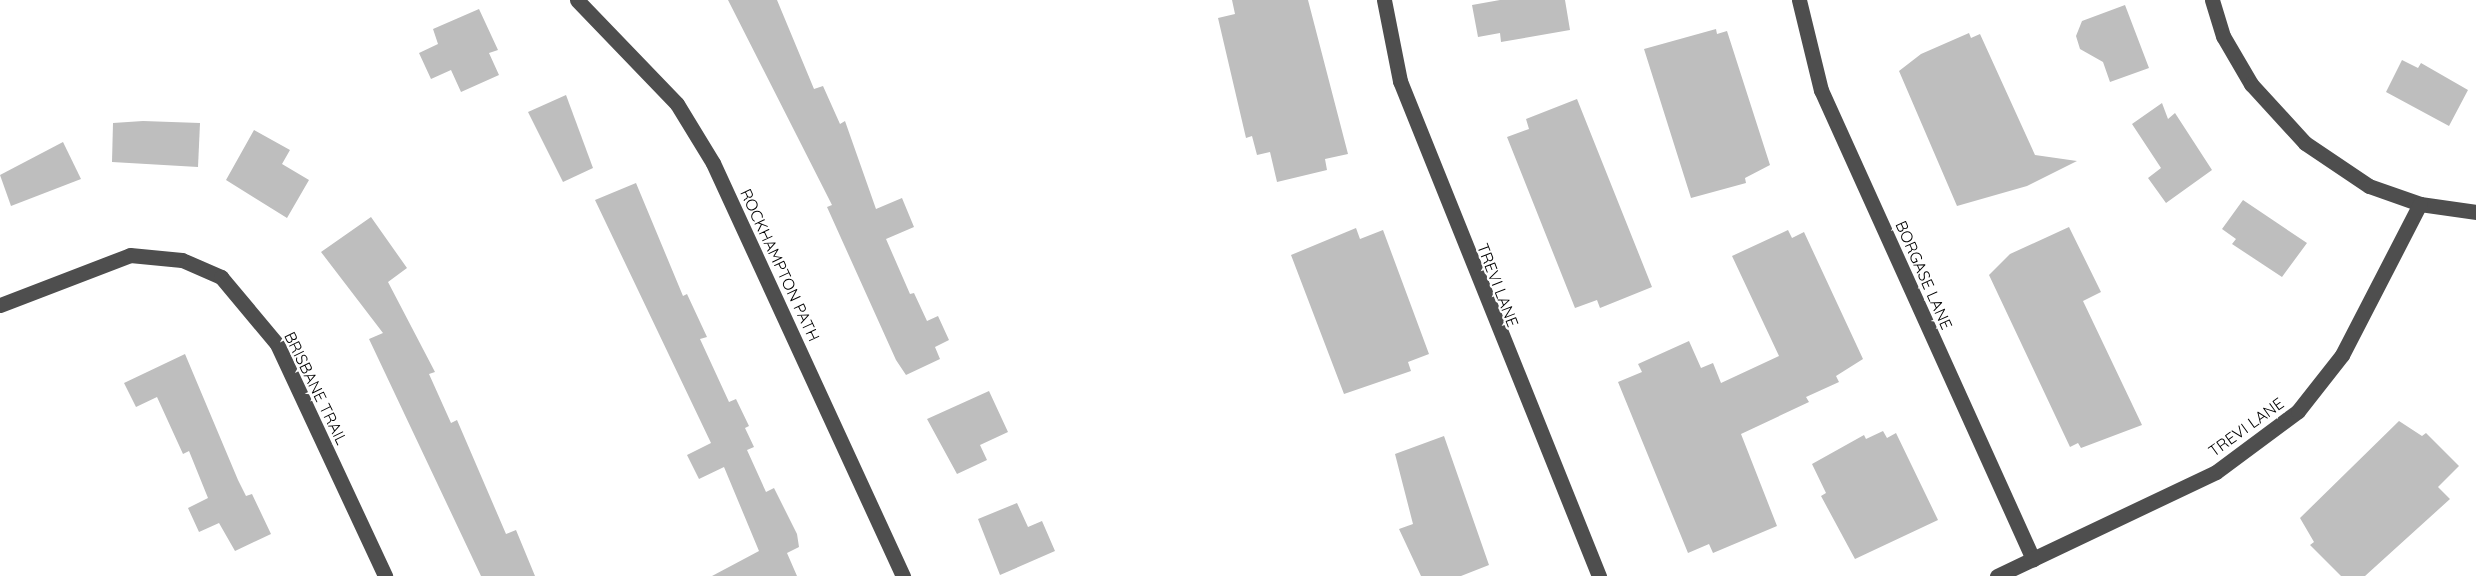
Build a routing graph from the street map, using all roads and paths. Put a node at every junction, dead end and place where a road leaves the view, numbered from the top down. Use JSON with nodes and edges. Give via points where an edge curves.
{"nodes":[{"id":1,"x":577,"y":0,"type":"edge"},
{"id":2,"x":1384,"y":0,"type":"edge"},
{"id":3,"x":1799,"y":0,"type":"edge"},
{"id":4,"x":2212,"y":0,"type":"edge"},
{"id":5,"x":2420,"y":204,"type":"junction"},
{"id":6,"x":2476,"y":212,"type":"edge"},
{"id":7,"x":0,"y":305,"type":"edge"},
{"id":8,"x":2033,"y":559,"type":"junction"},
{"id":9,"x":385,"y":576,"type":"edge"},
{"id":10,"x":903,"y":576,"type":"edge"},
{"id":11,"x":1599,"y":576,"type":"edge"},
{"id":12,"x":1997,"y":576,"type":"edge"}],
"edges":[{"from":1,"to":10,"type":"street","name":"ROCKHAMPTON PATH","via":[[676,104],[713,163]]},
{"from":2,"to":11,"type":"street","name":"TREVI LANE","via":[[1400,81]]},
{"from":3,"to":8,"type":"street","name":"BORGASE LANE","via":[[1821,90]]},
{"from":4,"to":5,"type":"street","via":[[2223,36],[2251,84],[2305,143],[2369,186]]},
{"from":5,"to":6,"type":"street"},
{"from":5,"to":8,"type":"street","name":"TREVI LANE","via":[[2342,355],[2298,411],[2216,472]]},
{"from":7,"to":9,"type":"street","name":"BRISBANE TRAIL","via":[[130,255],[182,260],[221,277],[277,344]]},
{"from":8,"to":12,"type":"street","name":"TREVI LANE"}]}
